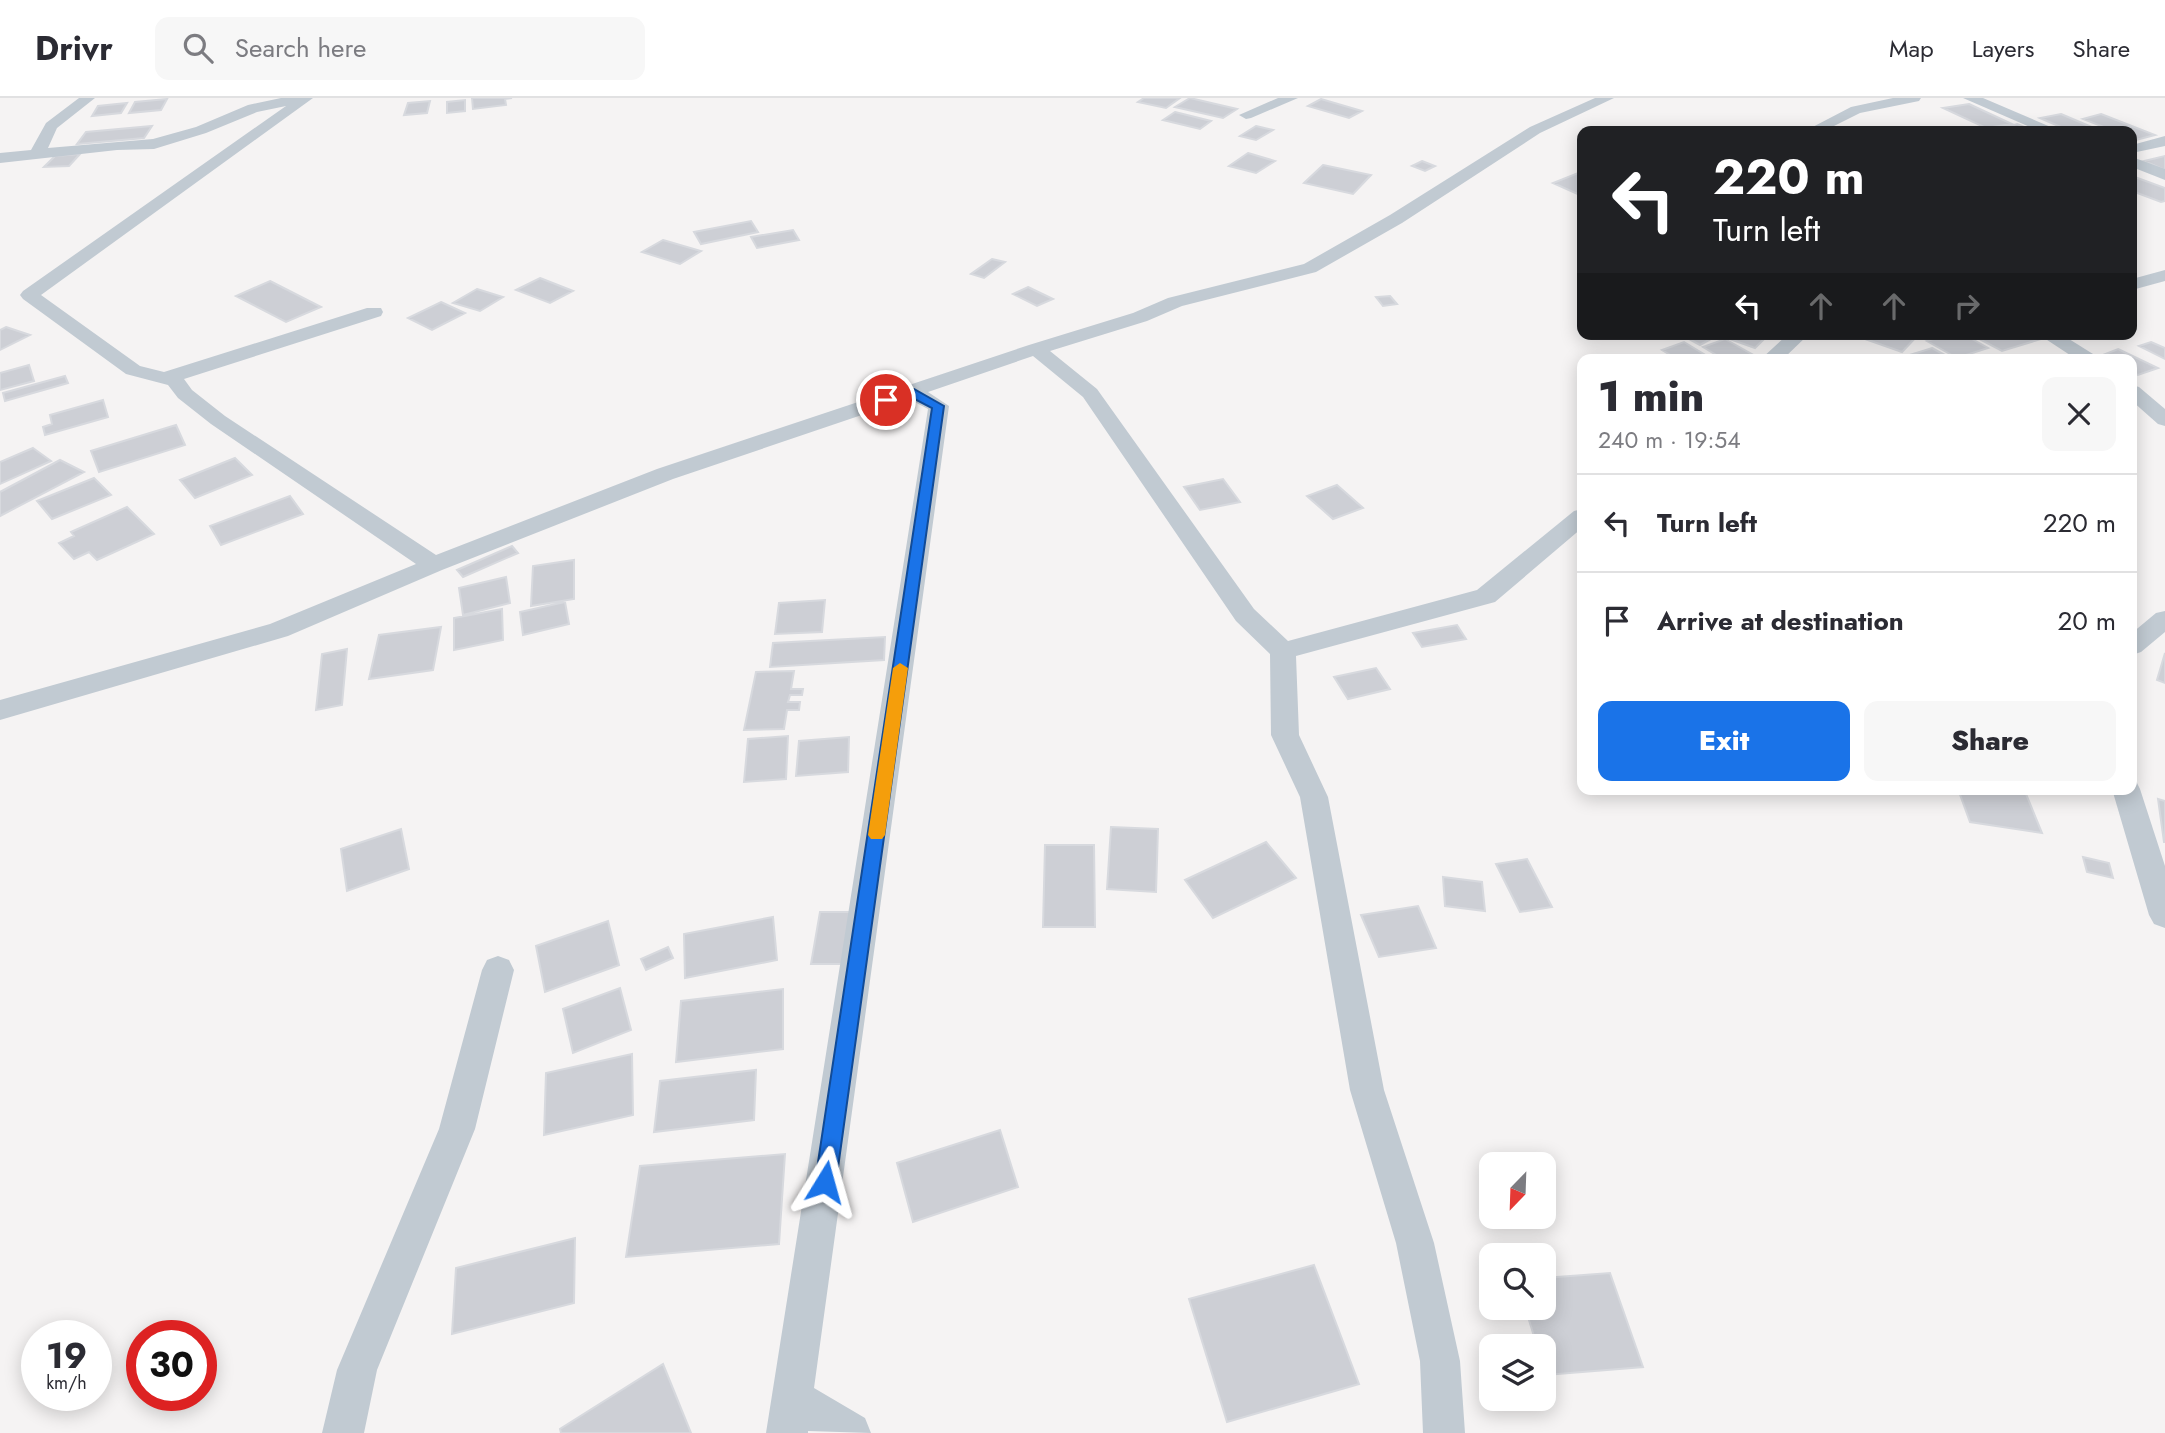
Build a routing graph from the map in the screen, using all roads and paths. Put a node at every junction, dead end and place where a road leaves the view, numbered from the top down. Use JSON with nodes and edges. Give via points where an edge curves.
{"nodes":[{"id":1,"x":88,"y":98,"type":"edge"},
{"id":2,"x":1291,"y":98,"type":"edge"},
{"id":3,"x":1607,"y":98,"type":"edge"},
{"id":4,"x":1914,"y":98,"type":"edge"},
{"id":5,"x":1970,"y":98,"type":"edge"},
{"id":6,"x":298,"y":99,"type":"edge"},
{"id":7,"x":1246,"y":115,"type":"dead end"},
{"id":8,"x":1824,"y":126,"type":"edge"},
{"id":9,"x":2040,"y":126,"type":"edge"},
{"id":10,"x":2165,"y":141,"type":"edge"},
{"id":11,"x":2137,"y":148,"type":"edge"},
{"id":12,"x":37,"y":154,"type":"junction"},
{"id":13,"x":0,"y":158,"type":"edge"},
{"id":14,"x":2137,"y":164,"type":"edge"},
{"id":15,"x":2165,"y":176,"type":"edge"},
{"id":16,"x":2165,"y":275,"type":"edge"},
{"id":17,"x":2137,"y":283,"type":"edge"},
{"id":18,"x":374,"y":312,"type":"dead end"},
{"id":19,"x":1793,"y":340,"type":"edge"},
{"id":20,"x":2058,"y":340,"type":"edge"},
{"id":21,"x":1036,"y":349,"type":"junction"},
{"id":22,"x":1777,"y":354,"type":"edge"},
{"id":23,"x":2082,"y":354,"type":"edge"},
{"id":24,"x":166,"y":378,"type":"junction"},
{"id":25,"x":910,"y":391,"type":"junction"},
{"id":26,"x":2137,"y":395,"type":"edge"},
{"id":27,"x":2165,"y":420,"type":"edge"},
{"id":28,"x":1577,"y":520,"type":"edge"},
{"id":29,"x":433,"y":565,"type":"junction"},
{"id":30,"x":2165,"y":619,"type":"edge"},
{"id":31,"x":2137,"y":642,"type":"edge"},
{"id":32,"x":1283,"y":651,"type":"junction"},
{"id":33,"x":1,"y":716,"type":"edge"},
{"id":34,"x":2128,"y":795,"type":"edge"},
{"id":35,"x":2165,"y":915,"type":"edge"},
{"id":36,"x":498,"y":970,"type":"dead end"},
{"id":37,"x":790,"y":1415,"type":"edge"},
{"id":38,"x":343,"y":1433,"type":"edge"},
{"id":39,"x":850,"y":1433,"type":"edge"},
{"id":40,"x":1444,"y":1433,"type":"edge"}],
"edges":[{"from":1,"to":12,"type":"street","via":[[51,126]]},
{"from":2,"to":7,"type":"street"},
{"from":3,"to":21,"type":"street","via":[[1535,130],[1310,268],[1175,302]]},
{"from":4,"to":8,"type":"street","via":[[1856,110]]},
{"from":5,"to":9,"type":"street"},
{"from":6,"to":12,"type":"street","via":[[253,108],[154,145]]},
{"from":6,"to":24,"type":"street","via":[[29,295],[132,370]]},
{"from":10,"to":11,"type":"street"},
{"from":12,"to":13,"type":"street"},
{"from":14,"to":15,"type":"street"},
{"from":16,"to":17,"type":"street"},
{"from":18,"to":24,"type":"street"},
{"from":19,"to":22,"type":"street"},
{"from":20,"to":23,"type":"street"},
{"from":21,"to":25,"type":"street"},
{"from":21,"to":32,"type":"street","via":[[1090,393],[1245,615]]},
{"from":24,"to":29,"type":"street","via":[[178,383],[218,420]]},
{"from":25,"to":29,"type":"street","via":[[666,474]]},
{"from":25,"to":37,"type":"street","via":[[939,406]]},
{"from":26,"to":27,"type":"street"},
{"from":28,"to":32,"type":"street","via":[[1486,596]]},
{"from":29,"to":33,"type":"street","via":[[279,630]]},
{"from":30,"to":31,"type":"street"},
{"from":32,"to":40,"type":"street","via":[[1285,735],[1314,797],[1367,1090],[1415,1243],[1437,1348]]},
{"from":34,"to":35,"type":"street"},
{"from":36,"to":38,"type":"street","via":[[457,1129],[357,1370]]},
{"from":37,"to":39,"type":"street"}]}
